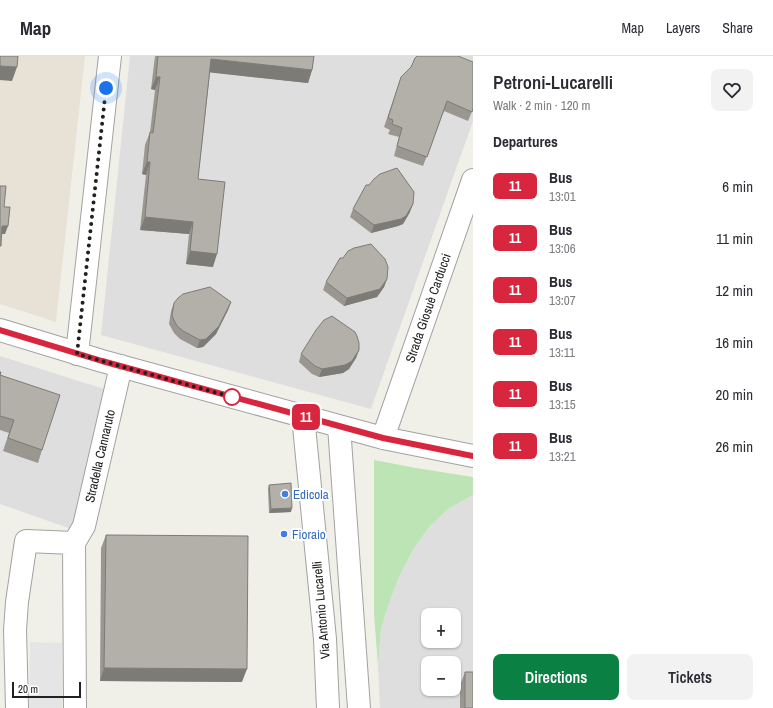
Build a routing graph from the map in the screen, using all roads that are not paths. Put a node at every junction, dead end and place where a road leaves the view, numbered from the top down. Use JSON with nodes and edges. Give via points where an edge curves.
{"nodes":[{"id":1,"x":110,"y":56,"type":"edge"},
{"id":2,"x":473,"y":180,"type":"edge"},
{"id":3,"x":0,"y":330,"type":"edge"},
{"id":4,"x":77,"y":354,"type":"junction"},
{"id":5,"x":121,"y":366,"type":"junction"},
{"id":6,"x":303,"y":416,"type":"junction"},
{"id":7,"x":339,"y":426,"type":"junction"},
{"id":8,"x":383,"y":438,"type":"junction"},
{"id":9,"x":473,"y":456,"type":"edge"},
{"id":10,"x":74,"y":543,"type":"junction"},
{"id":11,"x":8,"y":602,"type":"edge"},
{"id":12,"x":8,"y":630,"type":"edge"},
{"id":13,"x":17,"y":708,"type":"edge"},
{"id":14,"x":76,"y":708,"type":"edge"},
{"id":15,"x":328,"y":708,"type":"edge"},
{"id":16,"x":359,"y":708,"type":"edge"}],
"edges":[{"from":1,"to":4,"type":"street"},
{"from":2,"to":8,"type":"street","name":"Strada Giosuè Carducci"},
{"from":3,"to":4,"type":"street"},
{"from":4,"to":5,"type":"street"},
{"from":5,"to":6,"type":"street"},
{"from":5,"to":10,"type":"street","name":"Stradella Cannaruto","via":[[84,526]]},
{"from":6,"to":7,"type":"street"},
{"from":6,"to":15,"type":"street","name":"Via Antonio Lucarelli","via":[[325,639]]},
{"from":7,"to":8,"type":"street"},
{"from":7,"to":16,"type":"street"},
{"from":8,"to":9,"type":"street"},
{"from":10,"to":11,"type":"street","via":[[26,541]]},
{"from":10,"to":14,"type":"street"},
{"from":11,"to":12,"type":"street"},
{"from":12,"to":13,"type":"street"}]}
